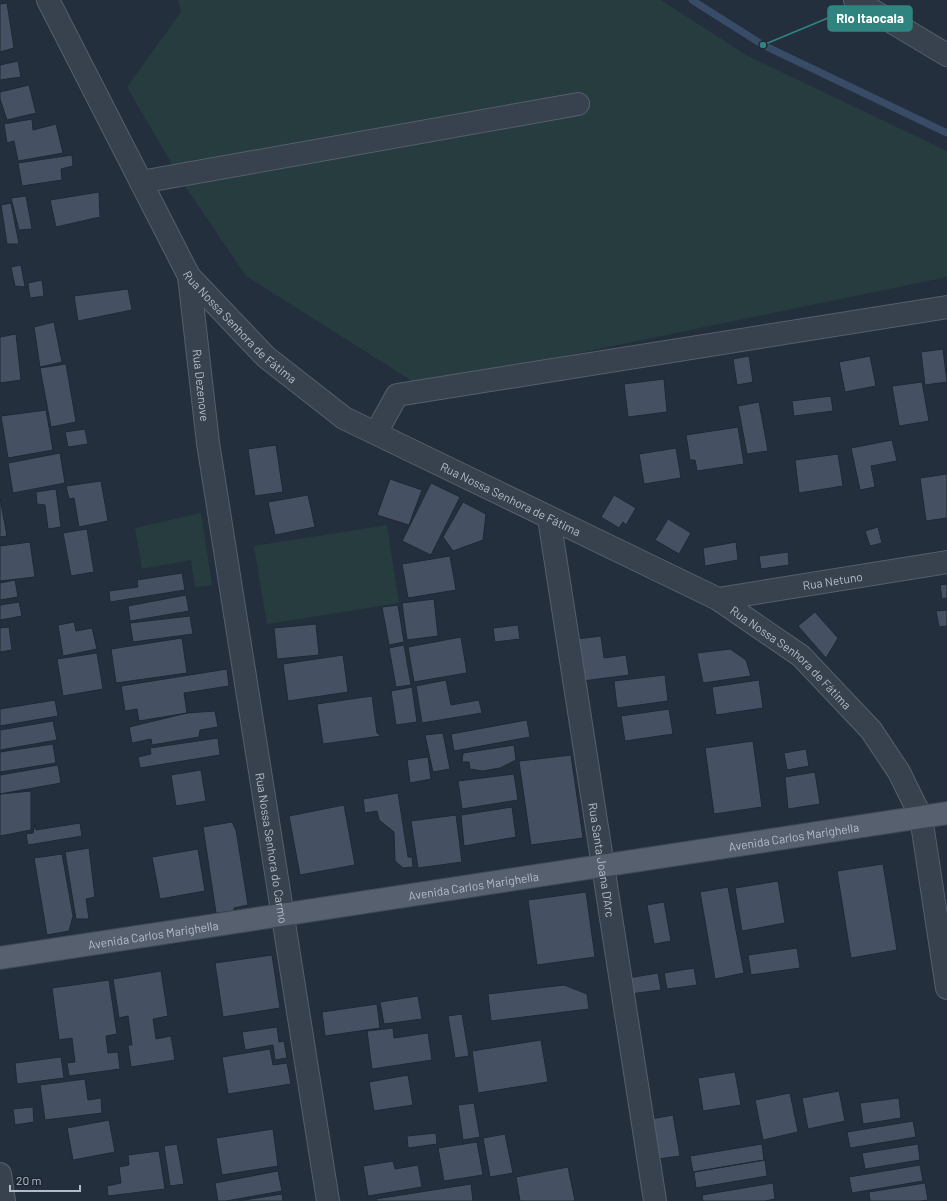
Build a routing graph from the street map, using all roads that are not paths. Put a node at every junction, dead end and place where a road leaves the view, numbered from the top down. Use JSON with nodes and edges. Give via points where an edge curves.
{"nodes":[{"id":1,"x":48,"y":0,"type":"edge"},
{"id":2,"x":854,"y":0,"type":"edge"},
{"id":3,"x":947,"y":55,"type":"edge"},
{"id":4,"x":578,"y":104,"type":"dead end"},
{"id":5,"x":142,"y":182,"type":"junction"},
{"id":6,"x":189,"y":276,"type":"junction"},
{"id":7,"x":947,"y":306,"type":"edge"},
{"id":8,"x":376,"y":434,"type":"junction"},
{"id":9,"x":217,"y":494,"type":"joint"},
{"id":10,"x":549,"y":518,"type":"junction"},
{"id":11,"x":947,"y":562,"type":"edge"},
{"id":12,"x":718,"y":599,"type":"junction"},
{"id":13,"x":947,"y":813,"type":"edge"},
{"id":14,"x":921,"y":817,"type":"junction"},
{"id":15,"x":603,"y":866,"type":"junction"},
{"id":16,"x":283,"y":915,"type":"junction"},
{"id":17,"x":0,"y":958,"type":"edge"},
{"id":18,"x":947,"y":988,"type":"edge"},
{"id":19,"x":0,"y":1174,"type":"edge"},
{"id":20,"x":4,"y":1201,"type":"edge"},
{"id":21,"x":328,"y":1201,"type":"edge"},
{"id":22,"x":655,"y":1201,"type":"edge"}],
"edges":[{"from":1,"to":5,"type":"street","name":"Rua Nossa Senhora de Fátima"},
{"from":2,"to":3,"type":"street"},
{"from":4,"to":5,"type":"street"},
{"from":5,"to":6,"type":"street","name":"Rua Nossa Senhora de Fátima"},
{"from":6,"to":8,"type":"street","name":"Rua Nossa Senhora de Fátima","via":[[266,357],[344,418]]},
{"from":6,"to":9,"type":"street","name":"Rua Dezenove","via":[[208,443]]},
{"from":7,"to":8,"type":"street","via":[[397,395]]},
{"from":8,"to":10,"type":"street","name":"Rua Nossa Senhora de Fátima"},
{"from":9,"to":16,"type":"street","name":"Rua Nossa Senhora do Carmo"},
{"from":10,"to":12,"type":"street","name":"Rua Nossa Senhora de Fátima"},
{"from":10,"to":15,"type":"street","name":"Rua Santa Joana D'Arc"},
{"from":11,"to":12,"type":"street","name":"Rua Netuno"},
{"from":12,"to":14,"type":"street","name":"Rua Nossa Senhora de Fátima","via":[[801,656],[871,730],[899,772]]},
{"from":13,"to":14,"type":"main road","name":"Avenida Carlos Marighella"},
{"from":14,"to":15,"type":"main road","name":"Avenida Carlos Marighella"},
{"from":14,"to":18,"type":"street","name":"Rua Nossa Senhora de Fátima"},
{"from":15,"to":16,"type":"main road","name":"Avenida Carlos Marighella"},
{"from":15,"to":22,"type":"street","name":"Rua Santa Joana D'Arc"},
{"from":16,"to":17,"type":"main road","name":"Avenida Carlos Marighella"},
{"from":16,"to":21,"type":"street","name":"Rua Nossa Senhora do Carmo"},
{"from":19,"to":20,"type":"street"}]}
